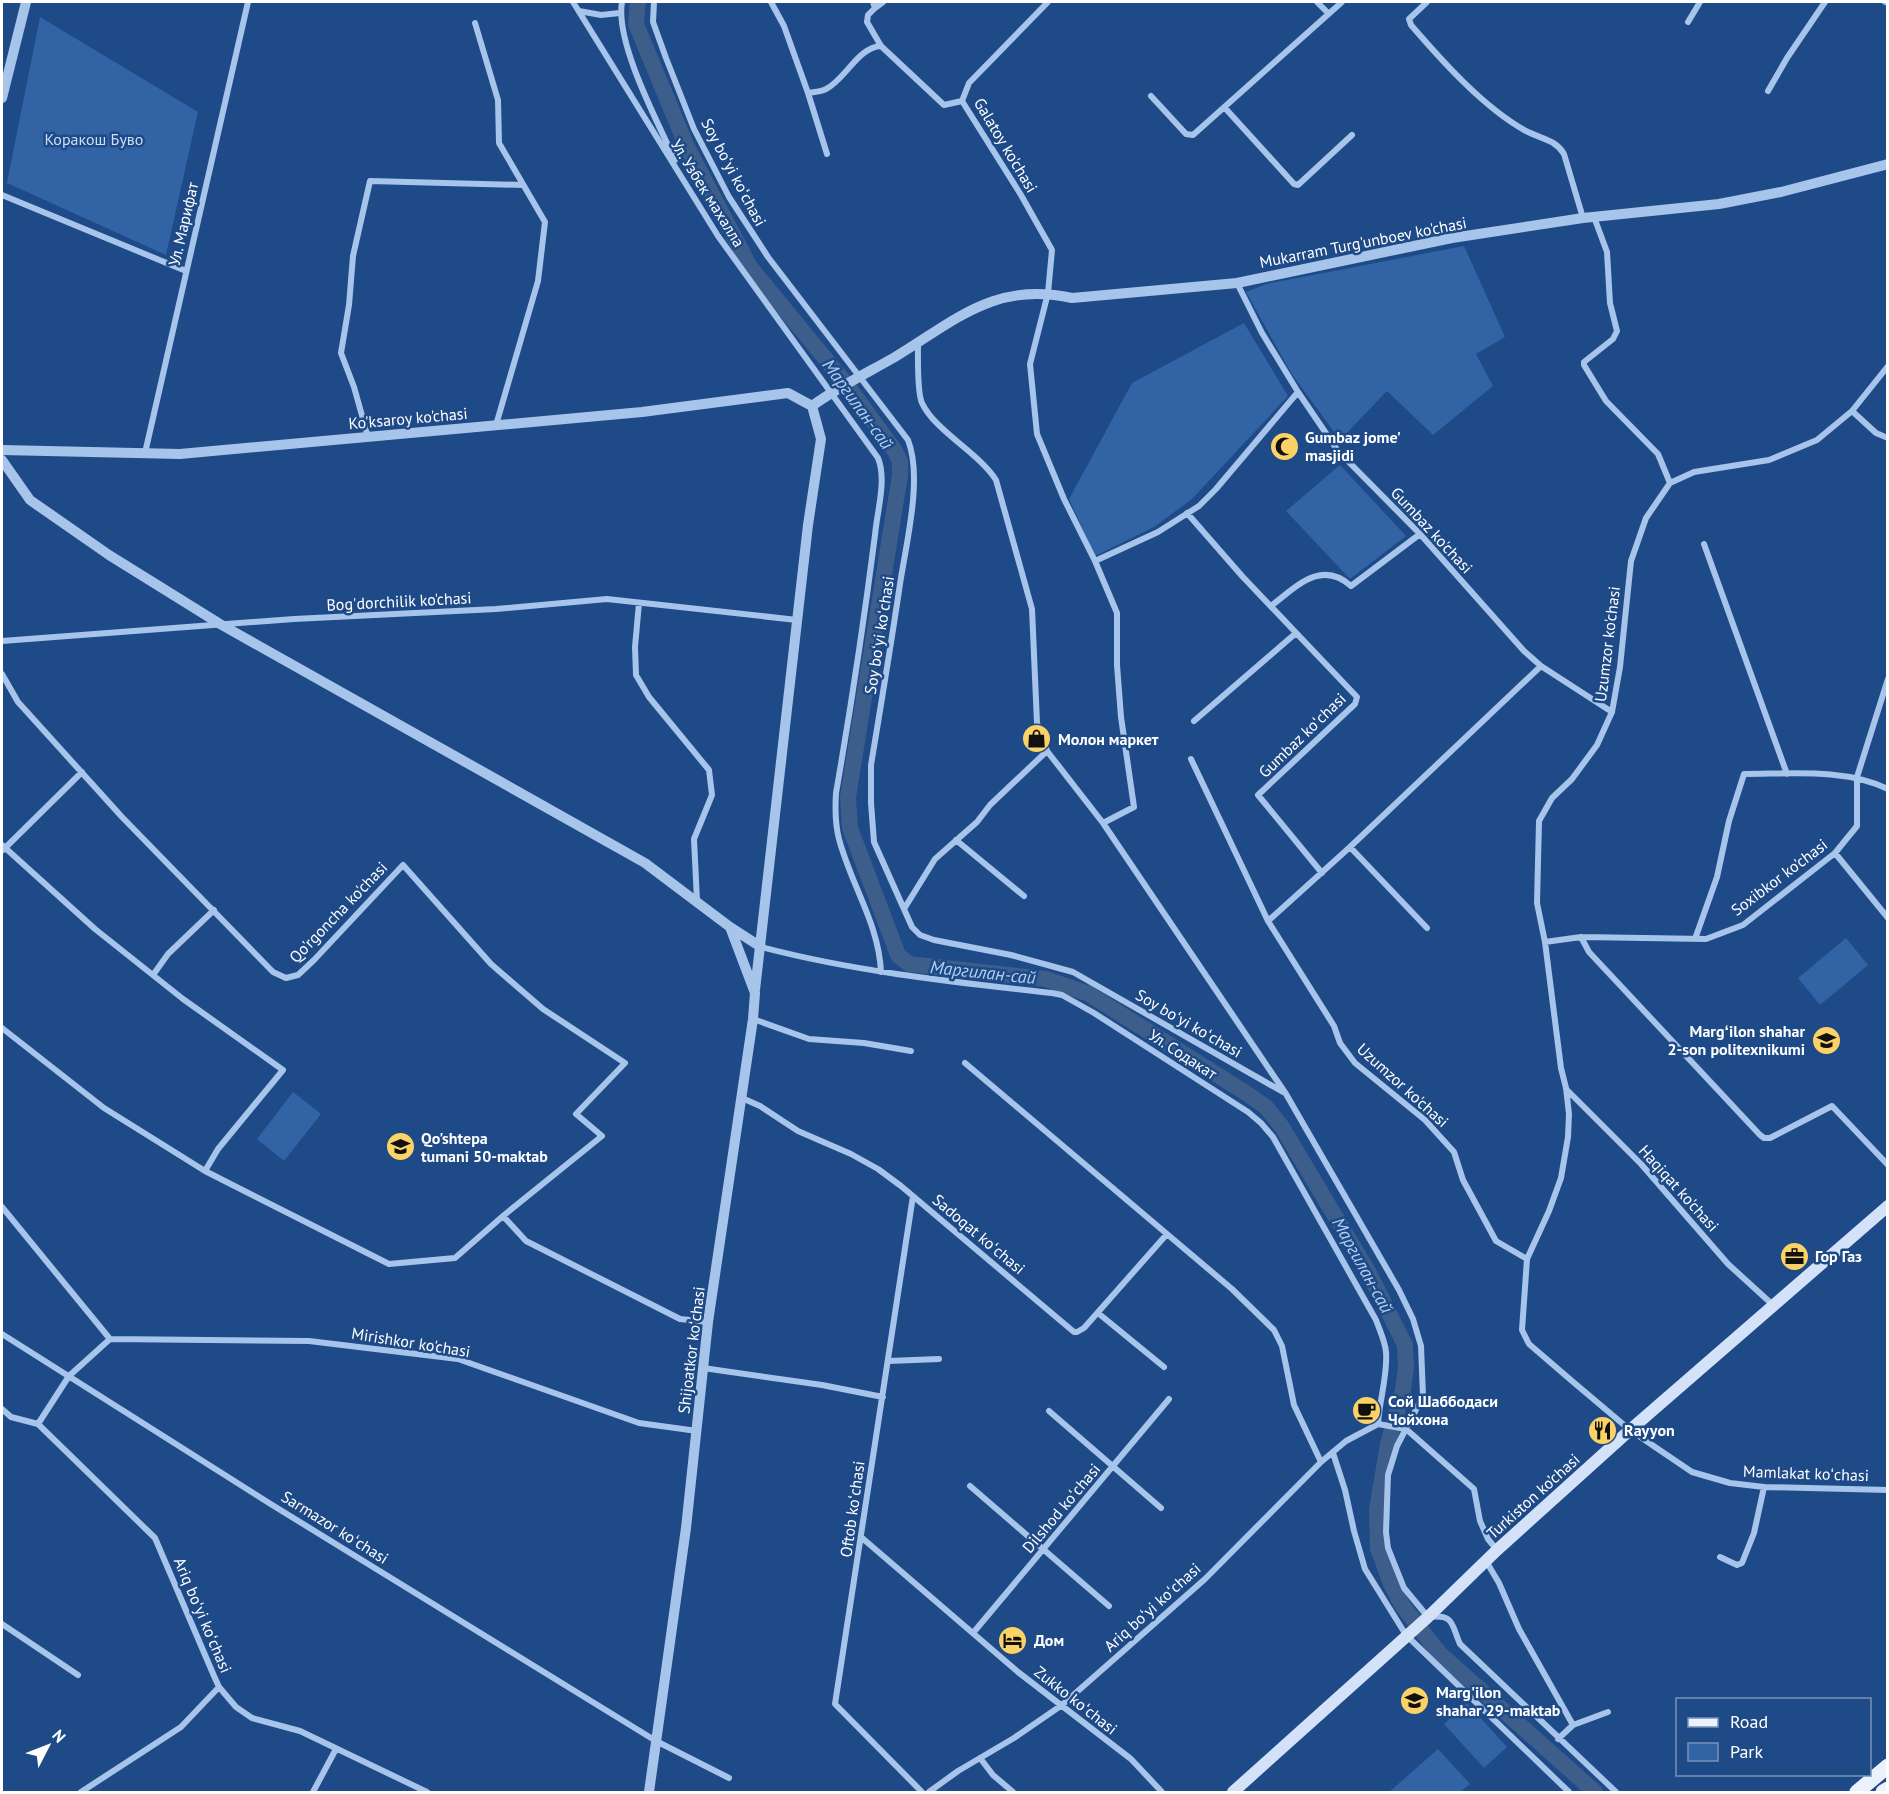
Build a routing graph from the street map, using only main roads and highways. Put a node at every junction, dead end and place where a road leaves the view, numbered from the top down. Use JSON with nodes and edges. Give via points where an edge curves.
{"nodes":[{"id":1,"x":1887,"y":1206,"type":"edge"},
{"id":2,"x":1887,"y":1766,"type":"edge"},
{"id":3,"x":1887,"y":1789,"type":"edge"},
{"id":4,"x":1233,"y":1792,"type":"edge"},
{"id":5,"x":1857,"y":1792,"type":"edge"},
{"id":6,"x":1883,"y":1792,"type":"edge"}],
"edges":[{"from":1,"to":4,"type":"main road","name":"Turkiston ko’chasi","via":[[1630,1430]]},
{"from":2,"to":5,"type":"main road"},
{"from":3,"to":6,"type":"main road"}]}
